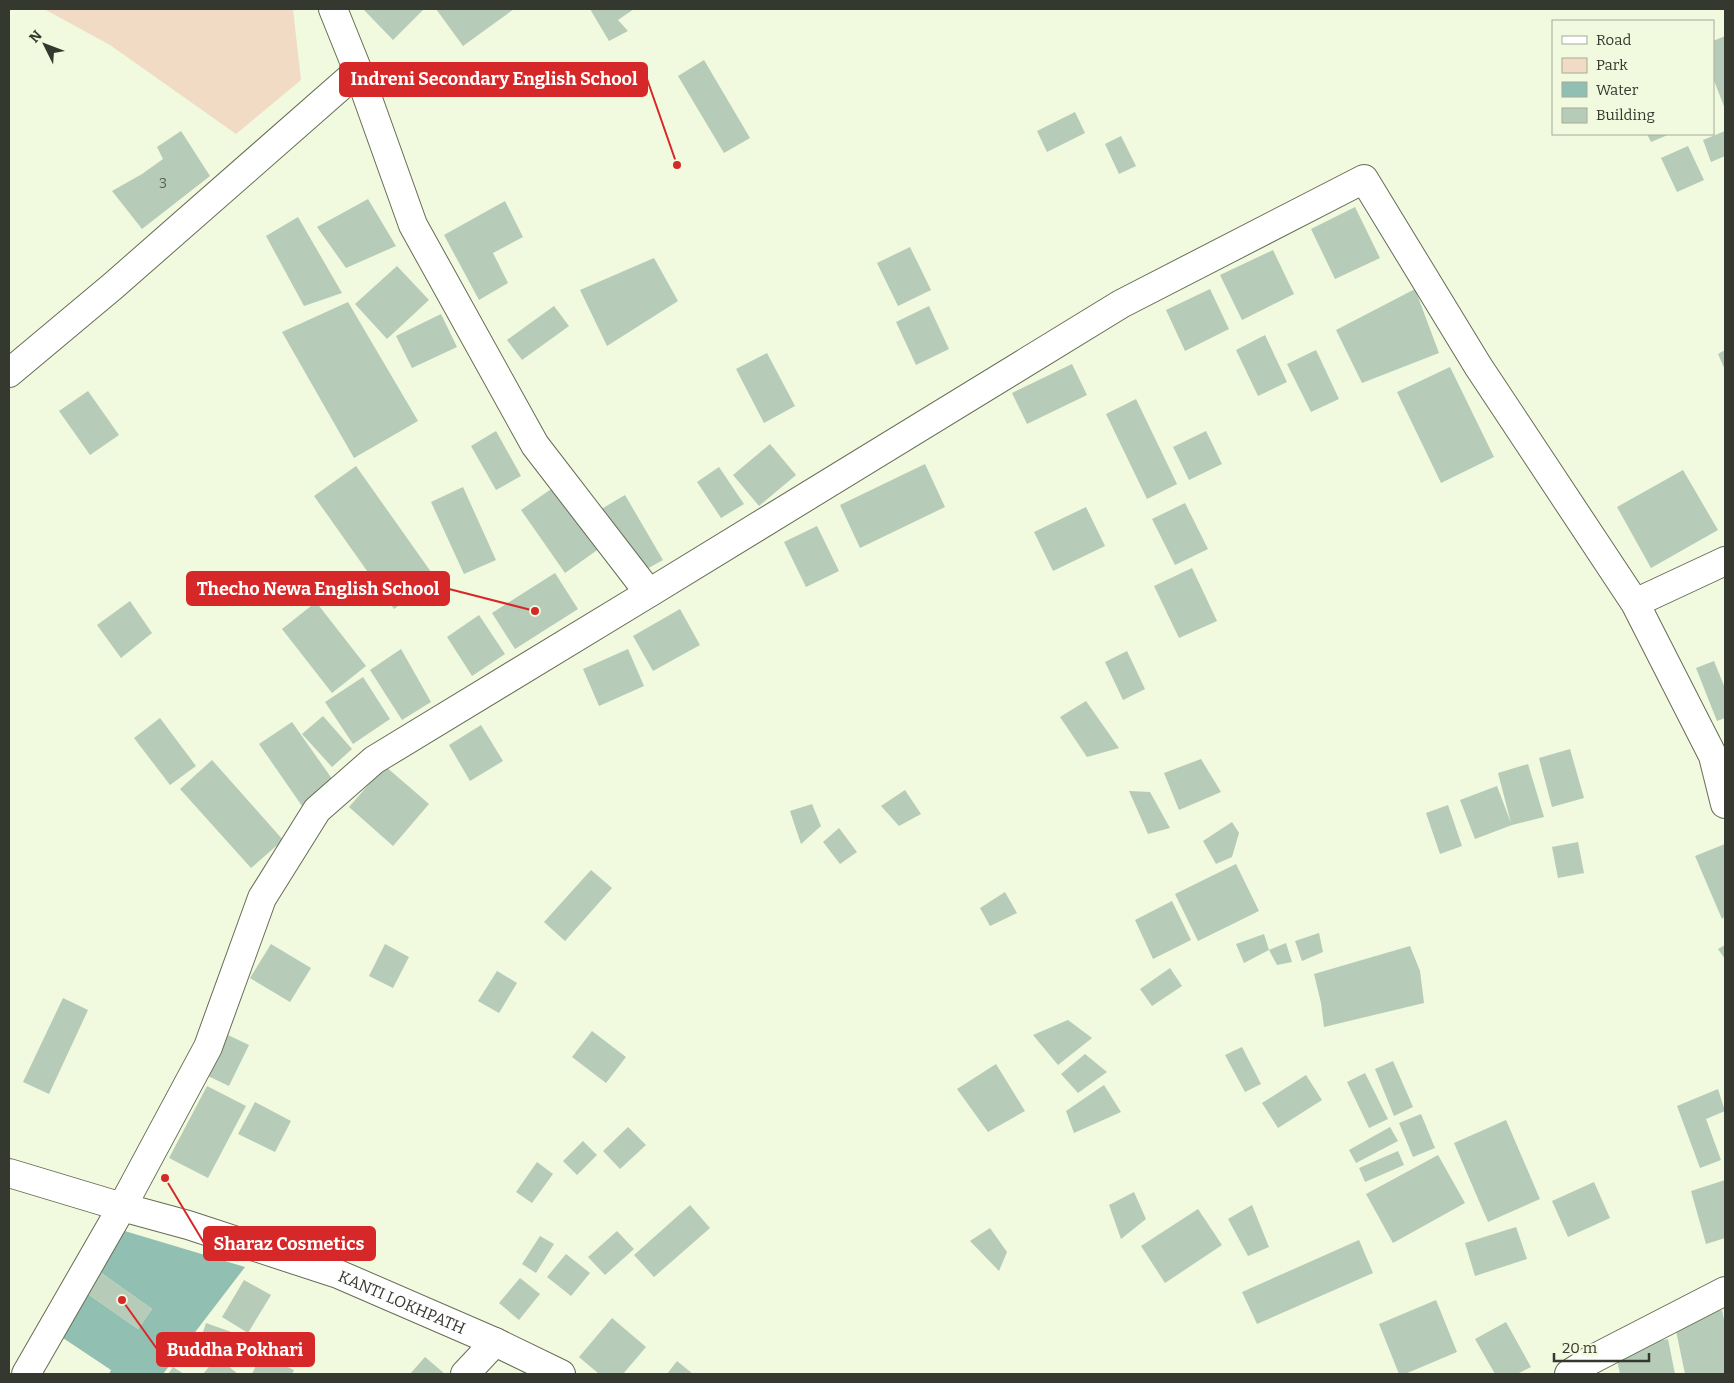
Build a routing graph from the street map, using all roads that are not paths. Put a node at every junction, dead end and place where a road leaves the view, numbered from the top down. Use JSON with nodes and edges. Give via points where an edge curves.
{"nodes":[{"id":1,"x":333,"y":9,"type":"edge"},
{"id":2,"x":358,"y":71,"type":"junction"},
{"id":3,"x":9,"y":373,"type":"edge"},
{"id":4,"x":1725,"y":562,"type":"edge"},
{"id":5,"x":649,"y":593,"type":"junction"},
{"id":6,"x":1635,"y":603,"type":"junction"},
{"id":7,"x":1725,"y":804,"type":"edge"},
{"id":8,"x":9,"y":1173,"type":"edge"},
{"id":9,"x":122,"y":1207,"type":"junction"},
{"id":10,"x":1725,"y":1291,"type":"edge"},
{"id":11,"x":495,"y":1342,"type":"junction"},
{"id":12,"x":26,"y":1374,"type":"edge"},
{"id":13,"x":465,"y":1374,"type":"edge"},
{"id":14,"x":561,"y":1374,"type":"edge"},
{"id":15,"x":1569,"y":1374,"type":"edge"}],
"edges":[{"from":1,"to":2,"type":"street"},
{"from":2,"to":3,"type":"street"},
{"from":2,"to":5,"type":"street","via":[[413,225],[535,445]]},
{"from":4,"to":6,"type":"street"},
{"from":5,"to":6,"type":"street","via":[[1120,304],[1364,179],[1478,366]]},
{"from":5,"to":9,"type":"street","via":[[374,760],[317,810],[262,898],[208,1047]]},
{"from":6,"to":7,"type":"street","via":[[1713,756]]},
{"from":8,"to":9,"type":"street","name":"KANTI LOKHPATH"},
{"from":9,"to":11,"type":"street","name":"KANTI LOKHPATH","via":[[338,1274]]},
{"from":9,"to":12,"type":"street"},
{"from":10,"to":15,"type":"street"},
{"from":11,"to":13,"type":"street"},
{"from":11,"to":14,"type":"street","name":"KANTI LOKHPATH"}]}
